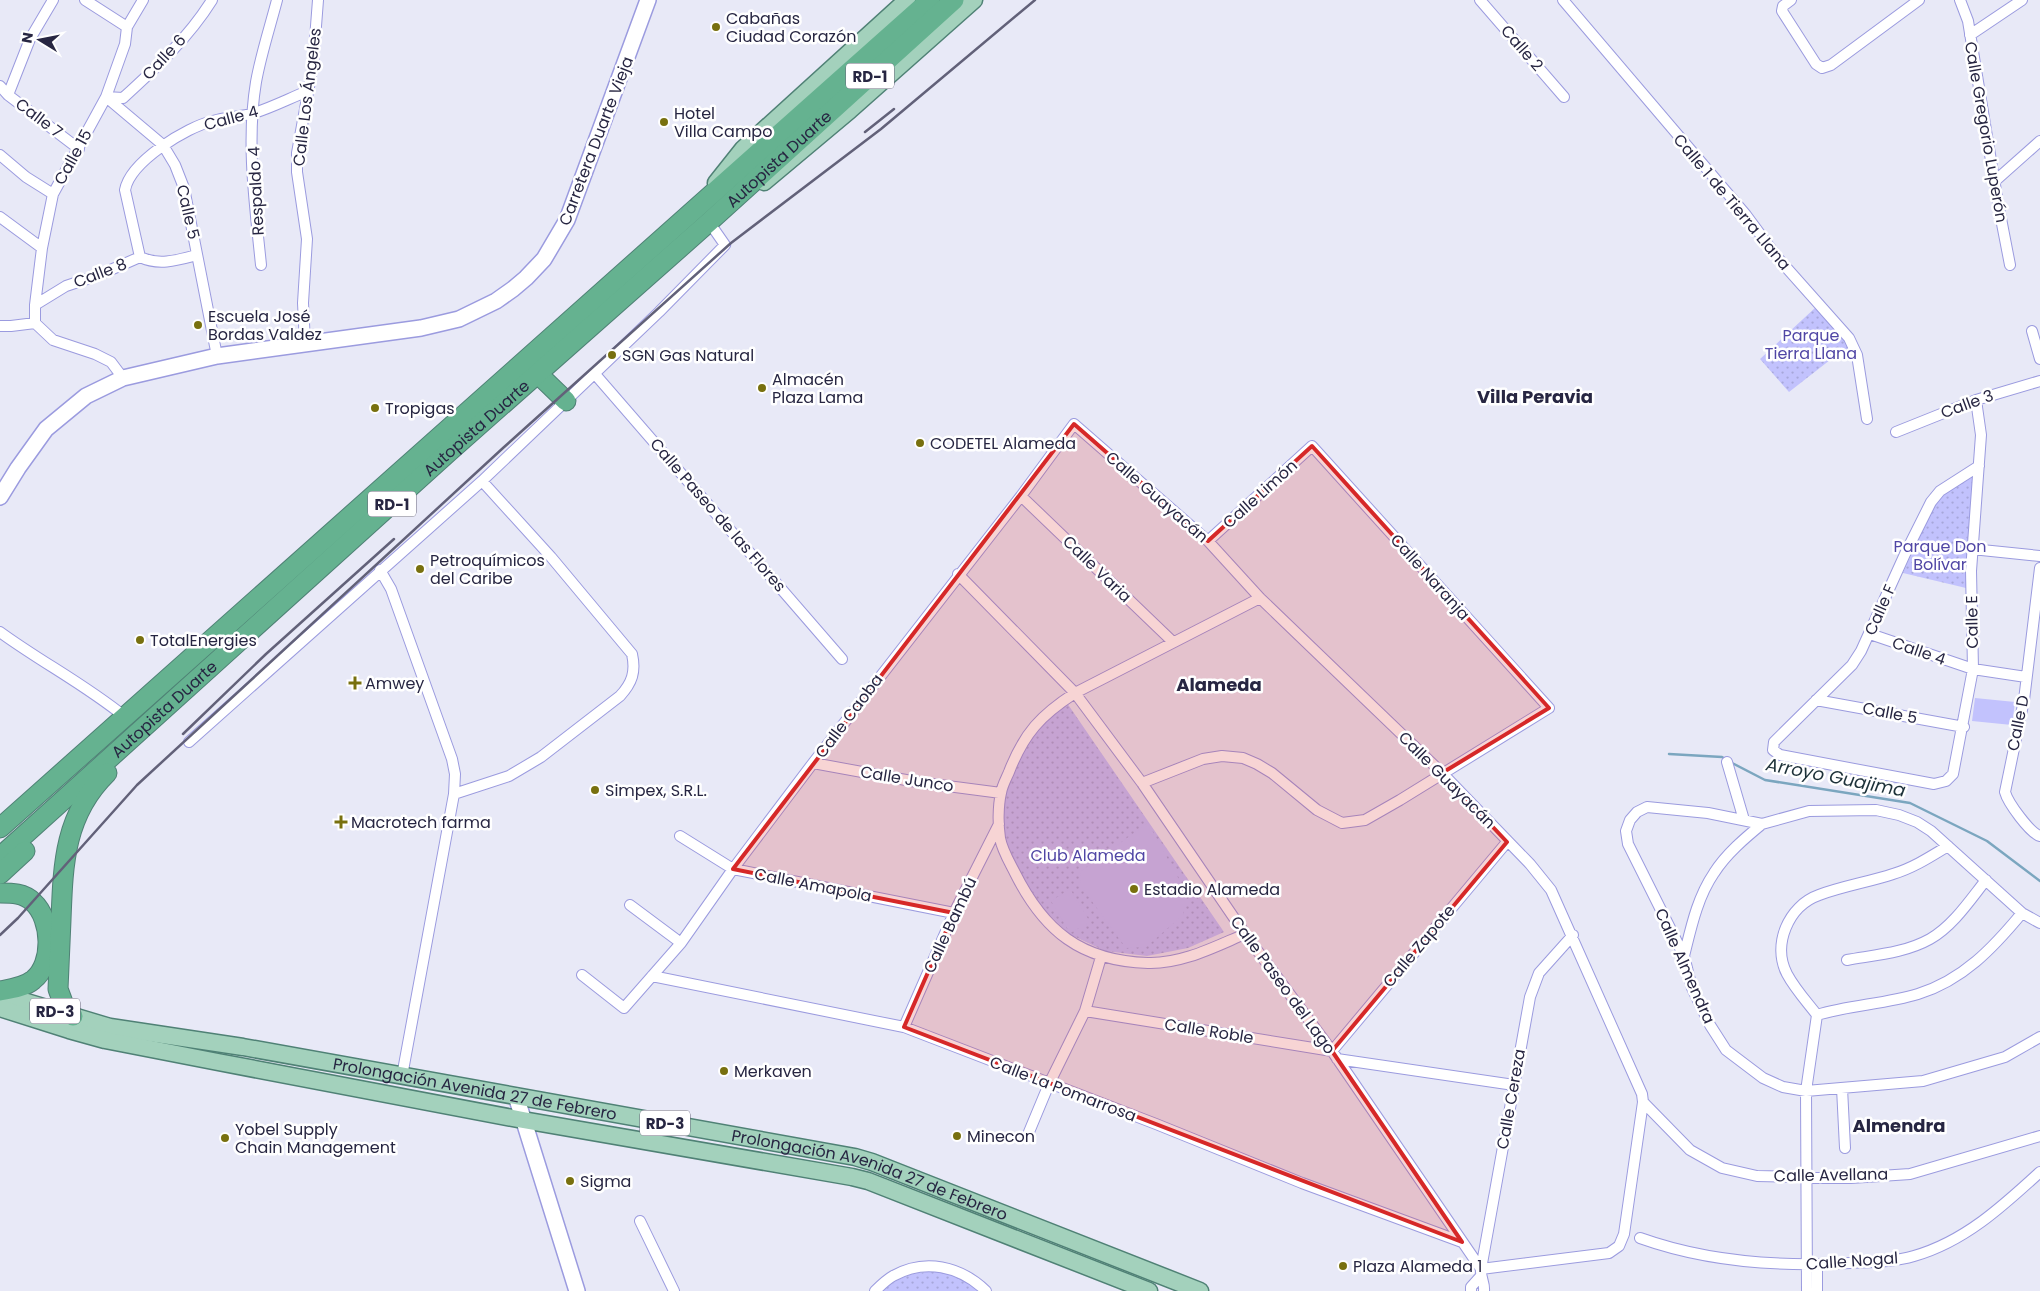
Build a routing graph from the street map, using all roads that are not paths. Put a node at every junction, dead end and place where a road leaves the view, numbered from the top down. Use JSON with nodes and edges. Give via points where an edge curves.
{"nodes":[{"id":1,"x":53,"y":0,"type":"edge"},
{"id":2,"x":85,"y":0,"type":"edge"},
{"id":3,"x":142,"y":0,"type":"edge"},
{"id":4,"x":212,"y":0,"type":"edge"},
{"id":5,"x":277,"y":0,"type":"edge"},
{"id":6,"x":318,"y":0,"type":"edge"},
{"id":7,"x":648,"y":0,"type":"edge"},
{"id":8,"x":907,"y":0,"type":"edge"},
{"id":9,"x":930,"y":0,"type":"edge"},
{"id":10,"x":954,"y":0,"type":"edge"},
{"id":11,"x":974,"y":0,"type":"edge"},
{"id":12,"x":1480,"y":0,"type":"edge"},
{"id":13,"x":1563,"y":0,"type":"edge"},
{"id":14,"x":1791,"y":0,"type":"edge"},
{"id":15,"x":1919,"y":0,"type":"edge"},
{"id":16,"x":1960,"y":0,"type":"edge"},
{"id":17,"x":2022,"y":0,"type":"edge"},
{"id":18,"x":126,"y":27,"type":"junction"},
{"id":19,"x":1970,"y":35,"type":"junction"},
{"id":20,"x":0,"y":86,"type":"edge"},
{"id":21,"x":308,"y":91,"type":"junction"},
{"id":22,"x":8,"y":94,"type":"junction"},
{"id":23,"x":106,"y":97,"type":"junction"},
{"id":24,"x":1564,"y":97,"type":"dead end"},
{"id":25,"x":253,"y":114,"type":"junction"},
{"id":26,"x":2040,"y":142,"type":"edge"},
{"id":27,"x":164,"y":145,"type":"junction"},
{"id":28,"x":780,"y":145,"type":"junction"},
{"id":29,"x":79,"y":149,"type":"junction"},
{"id":30,"x":0,"y":155,"type":"edge"},
{"id":31,"x":1995,"y":181,"type":"junction"},
{"id":32,"x":53,"y":194,"type":"junction"},
{"id":33,"x":701,"y":202,"type":"junction"},
{"id":34,"x":728,"y":205,"type":"junction"},
{"id":35,"x":0,"y":217,"type":"edge"},
{"id":36,"x":709,"y":222,"type":"junction"},
{"id":37,"x":42,"y":248,"type":"junction"},
{"id":38,"x":198,"y":256,"type":"junction"},
{"id":39,"x":140,"y":257,"type":"junction"},
{"id":40,"x":261,"y":265,"type":"dead end"},
{"id":41,"x":2010,"y":265,"type":"dead end"},
{"id":42,"x":35,"y":305,"type":"junction"},
{"id":43,"x":35,"y":323,"type":"junction"},
{"id":44,"x":0,"y":326,"type":"edge"},
{"id":45,"x":2032,"y":331,"type":"dead end"},
{"id":46,"x":305,"y":343,"type":"junction"},
{"id":47,"x":217,"y":356,"type":"junction"},
{"id":48,"x":2040,"y":359,"type":"edge"},
{"id":49,"x":594,"y":373,"type":"junction"},
{"id":50,"x":538,"y":374,"type":"junction"},
{"id":51,"x":123,"y":378,"type":"junction"},
{"id":52,"x":2040,"y":380,"type":"edge"},
{"id":53,"x":566,"y":400,"type":"junction"},
{"id":54,"x":1976,"y":400,"type":"junction"},
{"id":55,"x":1867,"y":419,"type":"dead end"},
{"id":56,"x":1074,"y":424,"type":"joint"},
{"id":57,"x":1896,"y":432,"type":"dead end"},
{"id":58,"x":1312,"y":446,"type":"joint"},
{"id":59,"x":1979,"y":466,"type":"junction"},
{"id":60,"x":482,"y":481,"type":"junction"},
{"id":61,"x":1021,"y":496,"type":"junction"},
{"id":62,"x":0,"y":497,"type":"edge"},
{"id":63,"x":1208,"y":541,"type":"junction"},
{"id":64,"x":1972,"y":549,"type":"junction"},
{"id":65,"x":2040,"y":556,"type":"edge"},
{"id":66,"x":2040,"y":568,"type":"edge"},
{"id":67,"x":380,"y":570,"type":"junction"},
{"id":68,"x":958,"y":574,"type":"junction"},
{"id":69,"x":1260,"y":598,"type":"junction"},
{"id":70,"x":0,"y":632,"type":"edge"},
{"id":71,"x":1870,"y":634,"type":"junction"},
{"id":72,"x":1173,"y":642,"type":"junction"},
{"id":73,"x":842,"y":659,"type":"dead end"},
{"id":74,"x":1973,"y":669,"type":"junction"},
{"id":75,"x":2026,"y":678,"type":"junction"},
{"id":76,"x":1075,"y":693,"type":"junction"},
{"id":77,"x":1816,"y":700,"type":"junction"},
{"id":78,"x":125,"y":717,"type":"junction"},
{"id":79,"x":1964,"y":727,"type":"junction"},
{"id":80,"x":144,"y":728,"type":"junction"},
{"id":81,"x":189,"y":742,"type":"dead end"},
{"id":82,"x":1727,"y":762,"type":"dead end"},
{"id":83,"x":813,"y":763,"type":"junction"},
{"id":84,"x":1442,"y":773,"type":"junction"},
{"id":85,"x":1946,"y":781,"type":"joint"},
{"id":86,"x":98,"y":782,"type":"junction"},
{"id":87,"x":1142,"y":783,"type":"junction"},
{"id":88,"x":1001,"y":793,"type":"junction"},
{"id":89,"x":454,"y":794,"type":"junction"},
{"id":90,"x":1744,"y":820,"type":"junction"},
{"id":91,"x":999,"y":823,"type":"junction"},
{"id":92,"x":1762,"y":824,"type":"junction"},
{"id":93,"x":0,"y":828,"type":"edge"},
{"id":94,"x":680,"y":836,"type":"dead end"},
{"id":95,"x":2040,"y":836,"type":"edge"},
{"id":96,"x":1507,"y":842,"type":"junction"},
{"id":97,"x":1948,"y":846,"type":"junction"},
{"id":98,"x":0,"y":857,"type":"edge"},
{"id":99,"x":733,"y":870,"type":"junction"},
{"id":100,"x":0,"y":874,"type":"edge"},
{"id":101,"x":1986,"y":880,"type":"junction"},
{"id":102,"x":0,"y":893,"type":"edge"},
{"id":103,"x":630,"y":905,"type":"dead end"},
{"id":104,"x":954,"y":913,"type":"junction"},
{"id":105,"x":2022,"y":913,"type":"junction"},
{"id":106,"x":2040,"y":923,"type":"edge"},
{"id":107,"x":1245,"y":934,"type":"junction"},
{"id":108,"x":1573,"y":936,"type":"junction"},
{"id":109,"x":681,"y":943,"type":"junction"},
{"id":110,"x":1684,"y":956,"type":"junction"},
{"id":111,"x":1101,"y":957,"type":"junction"},
{"id":112,"x":1847,"y":960,"type":"dead end"},
{"id":113,"x":582,"y":975,"type":"dead end"},
{"id":114,"x":652,"y":976,"type":"junction"},
{"id":115,"x":0,"y":992,"type":"edge"},
{"id":116,"x":0,"y":1008,"type":"edge"},
{"id":117,"x":1086,"y":1010,"type":"junction"},
{"id":118,"x":1817,"y":1015,"type":"junction"},
{"id":119,"x":73,"y":1016,"type":"junction"},
{"id":120,"x":904,"y":1027,"type":"junction"},
{"id":121,"x":2040,"y":1037,"type":"edge"},
{"id":122,"x":220,"y":1045,"type":"junction"},
{"id":123,"x":1335,"y":1055,"type":"junction"},
{"id":124,"x":218,"y":1062,"type":"junction"},
{"id":125,"x":402,"y":1076,"type":"junction"},
{"id":126,"x":1049,"y":1084,"type":"junction"},
{"id":127,"x":1514,"y":1085,"type":"junction"},
{"id":128,"x":1842,"y":1088,"type":"junction"},
{"id":129,"x":1806,"y":1092,"type":"junction"},
{"id":130,"x":516,"y":1096,"type":"junction"},
{"id":131,"x":1643,"y":1102,"type":"junction"},
{"id":132,"x":523,"y":1120,"type":"junction"},
{"id":133,"x":1029,"y":1132,"type":"dead end"},
{"id":134,"x":2040,"y":1136,"type":"edge"},
{"id":135,"x":2026,"y":1141,"type":"junction"},
{"id":136,"x":2040,"y":1147,"type":"edge"},
{"id":137,"x":1845,"y":1148,"type":"dead end"},
{"id":138,"x":2040,"y":1172,"type":"edge"},
{"id":139,"x":1807,"y":1177,"type":"junction"},
{"id":140,"x":640,"y":1221,"type":"dead end"},
{"id":141,"x":1640,"y":1238,"type":"dead end"},
{"id":142,"x":1462,"y":1242,"type":"junction"},
{"id":143,"x":1812,"y":1265,"type":"junction"},
{"id":144,"x":1480,"y":1273,"type":"junction"},
{"id":145,"x":676,"y":1290,"type":"edge"},
{"id":146,"x":577,"y":1291,"type":"edge"},
{"id":147,"x":875,"y":1291,"type":"edge"},
{"id":148,"x":986,"y":1291,"type":"edge"},
{"id":149,"x":1149,"y":1291,"type":"edge"},
{"id":150,"x":1200,"y":1291,"type":"edge"},
{"id":151,"x":1471,"y":1291,"type":"edge"},
{"id":152,"x":1484,"y":1291,"type":"edge"},
{"id":153,"x":1807,"y":1291,"type":"edge"},
{"id":154,"x":1816,"y":1291,"type":"edge"}],
"edges":[{"from":1,"to":22,"type":"street","via":[[30,39]]},
{"from":2,"to":18,"type":"street"},
{"from":3,"to":18,"type":"street","name":"Calle 15"},
{"from":4,"to":23,"type":"street","name":"Calle 6","via":[[173,50],[123,98]]},
{"from":5,"to":25,"type":"street","name":"Respaldo 4","via":[[256,81]]},
{"from":6,"to":21,"type":"street","name":"Calle Los Ángeles"},
{"from":7,"to":46,"type":"main road","name":"Carretera Duarte Vieja","via":[[568,220],[544,259],[526,278],[496,301],[458,320],[371,336]]},
{"from":8,"to":33,"type":"main road","name":"Autopista Duarte","via":[[742,149]]},
{"from":9,"to":28,"type":"highway","name":"Autopista Duarte","number":"RD-1"},
{"from":10,"to":28,"type":"highway","name":"Autopista Duarte","number":"RD-1"},
{"from":11,"to":34,"type":"main road","via":[[771,178]]},
{"from":12,"to":24,"type":"street","name":"Calle 2"},
{"from":13,"to":55,"type":"street","name":"Calle 1 de Tierra Llana","via":[[1746,215],[1777,257],[1849,338],[1857,355]]},
{"from":14,"to":15,"type":"street","via":[[1782,11],[1816,64],[1822,68],[1831,65]]},
{"from":16,"to":19,"type":"street","name":"Calle Gregorio Luperón"},
{"from":17,"to":19,"type":"street"},
{"from":18,"to":23,"type":"street","name":"Calle 15","via":[[124,44]]},
{"from":19,"to":31,"type":"street","name":"Calle Gregorio Luperón"},
{"from":20,"to":22,"type":"street","name":"Calle 7"},
{"from":21,"to":25,"type":"street","name":"Calle 4"},
{"from":21,"to":46,"type":"street","name":"Calle Los Ángeles","via":[[297,153],[306,239]]},
{"from":22,"to":29,"type":"street","name":"Calle 7"},
{"from":23,"to":27,"type":"street","name":"Calle 5"},
{"from":23,"to":29,"type":"street","name":"Calle 15"},
{"from":25,"to":27,"type":"street","name":"Calle 4","via":[[211,121]]},
{"from":25,"to":40,"type":"street","name":"Respaldo 4","via":[[252,179]]},
{"from":26,"to":31,"type":"street"},
{"from":27,"to":38,"type":"street","name":"Calle 5","via":[[184,188]]},
{"from":27,"to":39,"type":"street","name":"Calle 4","via":[[127,181],[126,190]]},
{"from":28,"to":33,"type":"highway","name":"Autopista Duarte","number":"RD-1"},
{"from":28,"to":34,"type":"highway","name":"Autopista Duarte","number":"RD-1"},
{"from":29,"to":32,"type":"street","name":"Calle 15"},
{"from":30,"to":32,"type":"street"},
{"from":31,"to":41,"type":"street","name":"Calle Gregorio Luperón"},
{"from":32,"to":37,"type":"street","name":"Calle 15"},
{"from":33,"to":78,"type":"highway","name":"Autopista Duarte","number":"RD-1"},
{"from":34,"to":36,"type":"highway","name":"Autopista Duarte","number":"RD-1"},
{"from":35,"to":37,"type":"street"},
{"from":36,"to":49,"type":"street","via":[[725,244]]},
{"from":36,"to":50,"type":"highway","name":"Autopista Duarte","number":"RD-1"},
{"from":37,"to":42,"type":"street","name":"Calle 15"},
{"from":38,"to":39,"type":"street","name":"Calle 8","via":[[164,262]]},
{"from":38,"to":47,"type":"street","name":"Calle 5"},
{"from":39,"to":42,"type":"street","name":"Calle 8","via":[[66,286]]},
{"from":42,"to":43,"type":"street","name":"Calle 15"},
{"from":43,"to":44,"type":"street"},
{"from":43,"to":51,"type":"street","via":[[53,340],[111,362]]},
{"from":45,"to":48,"type":"street"},
{"from":46,"to":47,"type":"main road","name":"Carretera Duarte Vieja"},
{"from":47,"to":51,"type":"main road","name":"Carretera Duarte Vieja"},
{"from":49,"to":53,"type":"street"},
{"from":49,"to":73,"type":"street","name":"Calle Paseo de las Flores"},
{"from":50,"to":53,"type":"highway"},
{"from":50,"to":80,"type":"highway","name":"Autopista Duarte","number":"RD-1"},
{"from":51,"to":62,"type":"main road","name":"Carretera Duarte Vieja","via":[[86,396],[46,429]]},
{"from":52,"to":54,"type":"street","name":"Calle 3"},
{"from":53,"to":60,"type":"street"},
{"from":54,"to":57,"type":"street","name":"Calle 3"},
{"from":54,"to":59,"type":"street","name":"Calle E","via":[[1981,435]]},
{"from":56,"to":61,"type":"street","name":"Calle Caoba"},
{"from":56,"to":63,"type":"street","name":"Calle Guayacán"},
{"from":58,"to":63,"type":"street","name":"Calle Limón"},
{"from":58,"to":84,"type":"street","name":"Calle Naranja","via":[[1549,708]]},
{"from":59,"to":64,"type":"street","name":"Calle E"},
{"from":59,"to":71,"type":"street","name":"Calle F","via":[[1940,491],[1931,502]]},
{"from":60,"to":67,"type":"street"},
{"from":60,"to":89,"type":"street","via":[[632,654],[633,676],[620,696],[541,757],[509,776]]},
{"from":61,"to":68,"type":"street","name":"Calle Caoba"},
{"from":61,"to":72,"type":"street","name":"Calle Varia"},
{"from":63,"to":69,"type":"street","name":"Calle Guayacán"},
{"from":64,"to":65,"type":"street"},
{"from":64,"to":74,"type":"street","name":"Calle E"},
{"from":66,"to":75,"type":"street","name":"Calle D"},
{"from":67,"to":81,"type":"street"},
{"from":67,"to":89,"type":"street","via":[[391,589],[452,759]]},
{"from":68,"to":76,"type":"street","name":"Calle Paseo del Lago"},
{"from":68,"to":83,"type":"street","name":"Calle Caoba"},
{"from":69,"to":72,"type":"street"},
{"from":69,"to":84,"type":"street","name":"Calle Guayacán"},
{"from":70,"to":78,"type":"street","via":[[105,700]]},
{"from":71,"to":74,"type":"street","name":"Calle 4"},
{"from":71,"to":77,"type":"street","name":"Calle F","via":[[1852,665]]},
{"from":72,"to":76,"type":"street"},
{"from":74,"to":75,"type":"street","name":"Calle 4"},
{"from":74,"to":79,"type":"street","name":"Calle E"},
{"from":75,"to":95,"type":"street","name":"Calle D","via":[[2005,792],[2030,829]]},
{"from":76,"to":87,"type":"street","name":"Calle Paseo del Lago"},
{"from":76,"to":88,"type":"street","via":[[1051,708],[1032,728],[1014,759]]},
{"from":77,"to":79,"type":"street","name":"Calle 5"},
{"from":77,"to":85,"type":"street","name":"Calle F","via":[[1774,742],[1773,750],[1780,755],[1934,784]]},
{"from":78,"to":93,"type":"highway","name":"Autopista Duarte","number":"RD-1"},
{"from":79,"to":85,"type":"street","name":"Calle E","via":[[1953,774]]},
{"from":80,"to":86,"type":"highway"},
{"from":80,"to":98,"type":"highway","name":"Autopista Duarte","number":"RD-1"},
{"from":82,"to":90,"type":"street"},
{"from":83,"to":88,"type":"street","name":"Calle Junco"},
{"from":83,"to":99,"type":"street","name":"Calle Caoba"},
{"from":84,"to":87,"type":"street","via":[[1365,820],[1342,823],[1317,810],[1272,773],[1243,758],[1222,756],[1203,759]]},
{"from":84,"to":96,"type":"street","name":"Calle Guayacán"},
{"from":86,"to":100,"type":"highway"},
{"from":86,"to":119,"type":"highway","via":[[75,822],[63,862],[58,989],[65,1008]]},
{"from":87,"to":107,"type":"street","name":"Calle Paseo del Lago"},
{"from":88,"to":91,"type":"street"},
{"from":89,"to":125,"type":"street"},
{"from":90,"to":92,"type":"street"},
{"from":90,"to":110,"type":"street","name":"Calle Almendra","via":[[1653,807],[1637,812],[1630,820],[1626,831],[1628,844]]},
{"from":91,"to":104,"type":"street","name":"Calle Bambú"},
{"from":91,"to":111,"type":"street","via":[[1003,847],[1025,893],[1040,914],[1058,933]]},
{"from":92,"to":97,"type":"street","via":[[1809,811],[1876,810],[1916,822]]},
{"from":92,"to":110,"type":"street","via":[[1714,873],[1696,912]]},
{"from":94,"to":99,"type":"street","name":"Calle Amapola"},
{"from":96,"to":108,"type":"street","name":"Calle Guayacán","via":[[1551,890]]},
{"from":96,"to":123,"type":"street","name":"Calle Zapote"},
{"from":97,"to":101,"type":"street"},
{"from":97,"to":118,"type":"street","via":[[1894,874],[1818,895],[1797,910],[1787,924],[1782,940],[1784,966]]},
{"from":99,"to":104,"type":"street","name":"Calle Amapola"},
{"from":99,"to":109,"type":"street","name":"Calle Caoba"},
{"from":101,"to":105,"type":"street"},
{"from":101,"to":112,"type":"street","via":[[1956,918],[1931,938],[1907,948]]},
{"from":102,"to":115,"type":"highway","via":[[24,895],[34,902],[42,912],[47,948],[43,968],[34,980]]},
{"from":103,"to":109,"type":"street"},
{"from":104,"to":120,"type":"street","name":"Calle Bambú"},
{"from":105,"to":106,"type":"street"},
{"from":105,"to":118,"type":"street","via":[[1982,957],[1953,980],[1918,994]]},
{"from":107,"to":111,"type":"street","via":[[1175,960],[1150,963]]},
{"from":107,"to":123,"type":"street","name":"Calle Paseo del Lago"},
{"from":108,"to":127,"type":"street","name":"Calle Cereza","via":[[1539,973],[1534,984]]},
{"from":108,"to":131,"type":"street","name":"Calle Guayacán","via":[[1638,1082]]},
{"from":109,"to":114,"type":"street","name":"Calle Caoba"},
{"from":110,"to":129,"type":"street","name":"Calle Almendra","via":[[1692,988],[1726,1050],[1763,1078]]},
{"from":111,"to":117,"type":"street"},
{"from":113,"to":114,"type":"street","name":"Calle Caoba","via":[[624,1008]]},
{"from":114,"to":120,"type":"street","name":"Calle La Pomarrosa"},
{"from":115,"to":119,"type":"main road","name":"Prolongación Avenida 27 de Febrero","number":"RD-3"},
{"from":116,"to":124,"type":"main road","name":"Prolongación Avenida 27 de Febrero","number":"RD-3","via":[[96,1037]]},
{"from":117,"to":123,"type":"street","name":"Calle Roble"},
{"from":117,"to":126,"type":"street"},
{"from":118,"to":129,"type":"street"},
{"from":119,"to":122,"type":"main road","name":"Prolongación Avenida 27 de Febrero","number":"RD-3","via":[[110,1027]]},
{"from":120,"to":126,"type":"street","name":"Calle La Pomarrosa"},
{"from":121,"to":128,"type":"street","name":"Calle Almendra","via":[[2005,1057],[1923,1081]]},
{"from":122,"to":124,"type":"main road"},
{"from":122,"to":125,"type":"main road","name":"Prolongación Avenida 27 de Febrero","number":"RD-3"},
{"from":123,"to":127,"type":"street","name":"Calle Roble"},
{"from":123,"to":142,"type":"street","name":"Calle Paseo del Lago"},
{"from":124,"to":132,"type":"main road","name":"Prolongación Avenida 27 de Febrero","number":"RD-3"},
{"from":125,"to":130,"type":"main road","name":"Prolongación Avenida 27 de Febrero","number":"RD-3"},
{"from":126,"to":133,"type":"street"},
{"from":126,"to":142,"type":"street","name":"Calle La Pomarrosa"},
{"from":127,"to":144,"type":"street","name":"Calle Cereza"},
{"from":128,"to":129,"type":"street","name":"Calle Almendra"},
{"from":128,"to":137,"type":"street"},
{"from":129,"to":139,"type":"street"},
{"from":130,"to":132,"type":"main road"},
{"from":130,"to":150,"type":"main road","name":"Prolongación Avenida 27 de Febrero","number":"RD-3","via":[[872,1162]]},
{"from":131,"to":139,"type":"street","name":"Calle Avellana","via":[[1690,1150],[1722,1168],[1757,1176]]},
{"from":131,"to":144,"type":"street","name":"Calle Guayacán","via":[[1624,1234],[1619,1246],[1609,1253]]},
{"from":132,"to":146,"type":"main road"},
{"from":132,"to":149,"type":"main road","name":"Prolongación Avenida 27 de Febrero","number":"RD-3","via":[[868,1181]]},
{"from":134,"to":135,"type":"street","name":"Calle Avellana"},
{"from":135,"to":136,"type":"street"},
{"from":135,"to":139,"type":"street","name":"Calle Avellana","via":[[1910,1174]]},
{"from":138,"to":143,"type":"street","name":"Calle Nogal","via":[[1994,1213],[1954,1239],[1915,1256],[1882,1262]]},
{"from":139,"to":143,"type":"street"},
{"from":140,"to":145,"type":"street"},
{"from":141,"to":143,"type":"street","name":"Calle Nogal","via":[[1672,1250],[1698,1255]]},
{"from":142,"to":144,"type":"street","name":"Calle Paseo del Lago"},
{"from":143,"to":153,"type":"street"},
{"from":143,"to":154,"type":"street"},
{"from":144,"to":151,"type":"street","name":"Calle Cereza"},
{"from":144,"to":152,"type":"street","name":"Calle Cereza"},
{"from":147,"to":148,"type":"street","via":[[892,1276],[912,1268],[934,1266],[955,1270],[975,1280]]}]}
